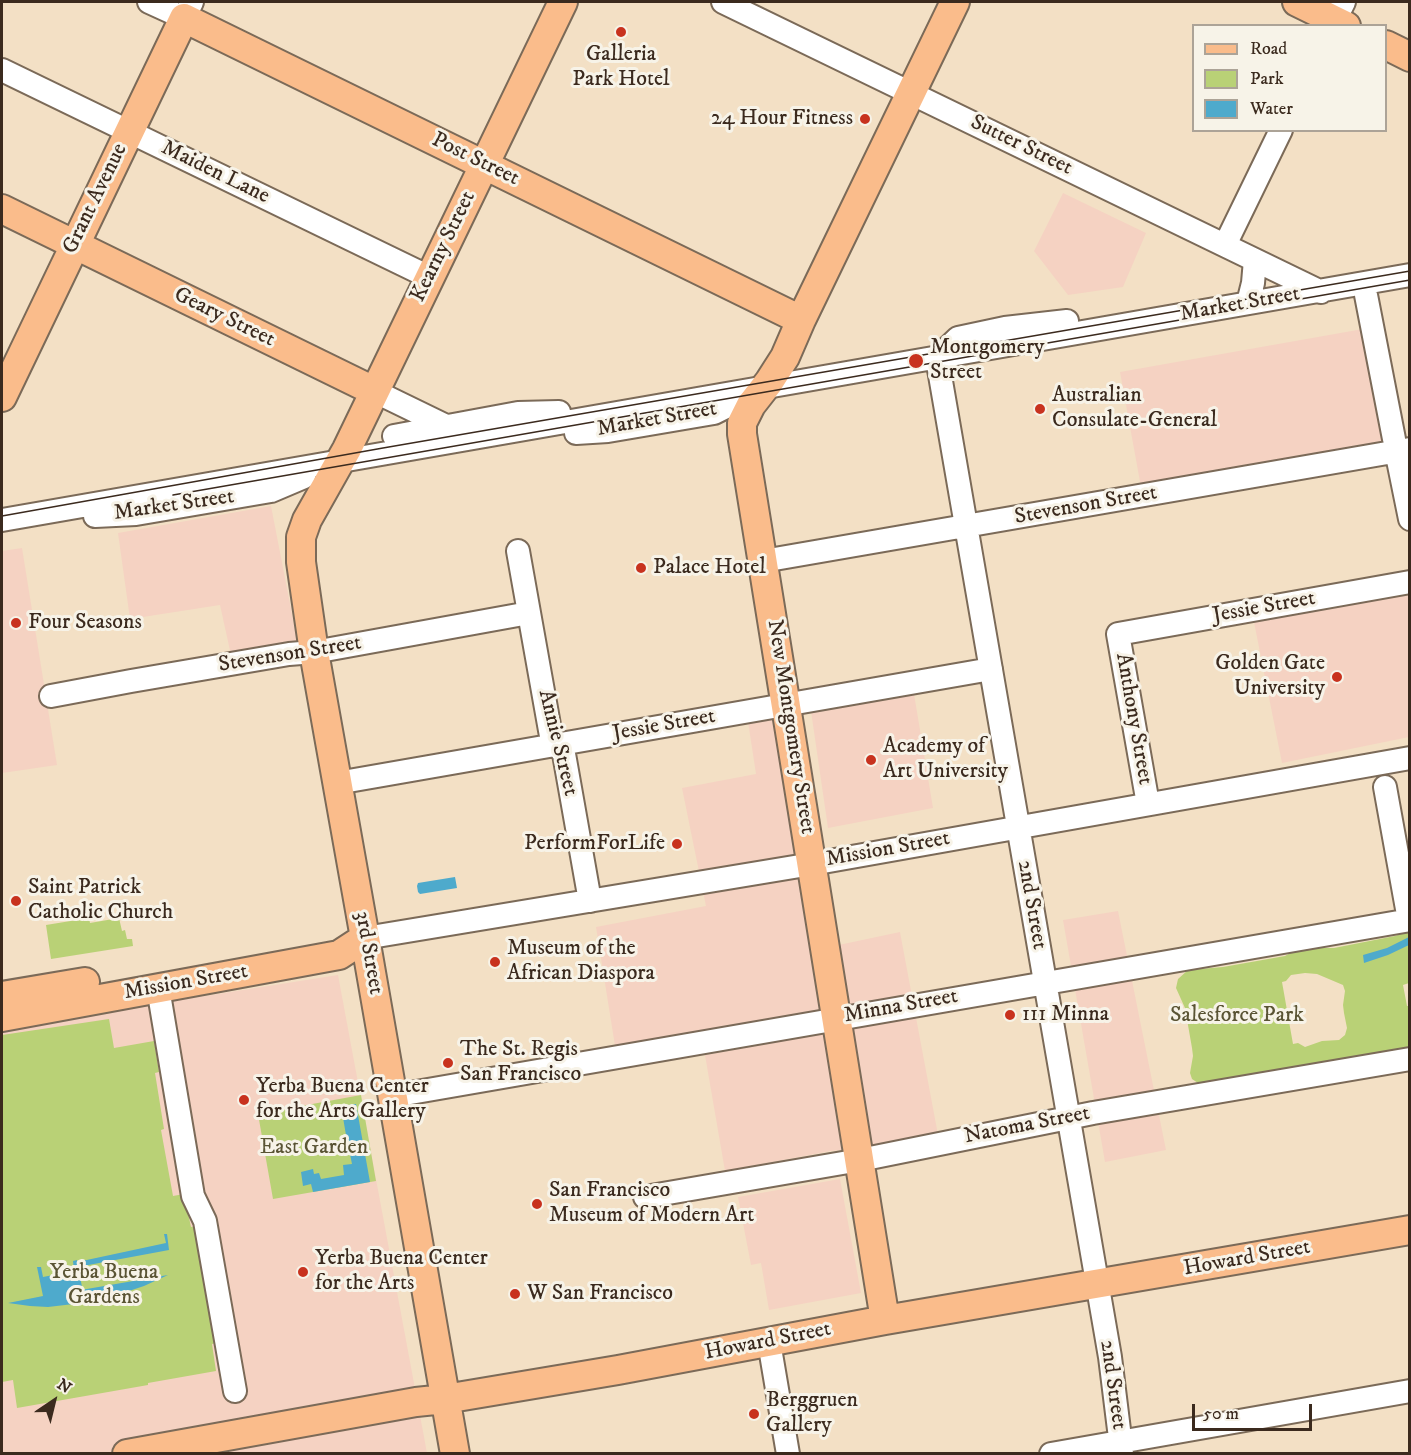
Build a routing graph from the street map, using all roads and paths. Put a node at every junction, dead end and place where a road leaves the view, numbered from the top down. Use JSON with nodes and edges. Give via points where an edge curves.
{"nodes":[{"id":1,"x":149,"y":2,"type":"edge"},
{"id":2,"x":563,"y":2,"type":"edge"},
{"id":3,"x":723,"y":2,"type":"edge"},
{"id":4,"x":955,"y":2,"type":"edge"},
{"id":5,"x":1297,"y":2,"type":"edge"},
{"id":6,"x":188,"y":10,"type":"edge"},
{"id":7,"x":1339,"y":18,"type":"edge"},
{"id":8,"x":1387,"y":46,"type":"edge"},
{"id":9,"x":1410,"y":57,"type":"edge"},
{"id":10,"x":2,"y":70,"type":"edge"},
{"id":11,"x":911,"y":93,"type":"junction"},
{"id":12,"x":129,"y":131,"type":"junction"},
{"id":13,"x":1280,"y":132,"type":"edge"},
{"id":14,"x":484,"y":164,"type":"junction"},
{"id":15,"x":2,"y":209,"type":"edge"},
{"id":16,"x":74,"y":245,"type":"junction"},
{"id":17,"x":1225,"y":245,"type":"junction"},
{"id":18,"x":1255,"y":260,"type":"junction"},
{"id":19,"x":1410,"y":275,"type":"edge"},
{"id":20,"x":429,"y":277,"type":"junction"},
{"id":21,"x":1410,"y":290,"type":"edge"},
{"id":22,"x":1319,"y":291,"type":"junction"},
{"id":23,"x":1366,"y":295,"type":"junction"},
{"id":24,"x":1248,"y":303,"type":"junction"},
{"id":25,"x":801,"y":320,"type":"junction"},
{"id":26,"x":938,"y":358,"type":"junction"},
{"id":27,"x":764,"y":388,"type":"junction"},
{"id":28,"x":374,"y":391,"type":"junction"},
{"id":29,"x":2,"y":397,"type":"edge"},
{"id":30,"x":651,"y":408,"type":"junction"},
{"id":31,"x":448,"y":426,"type":"junction"},
{"id":32,"x":472,"y":439,"type":"junction"},
{"id":33,"x":1401,"y":450,"type":"edge"},
{"id":34,"x":340,"y":461,"type":"junction"},
{"id":35,"x":1410,"y":519,"type":"edge"},
{"id":36,"x":2,"y":521,"type":"edge"},
{"id":37,"x":966,"y":526,"type":"junction"},
{"id":38,"x":518,"y":550,"type":"dead end"},
{"id":39,"x":763,"y":561,"type":"junction"},
{"id":40,"x":1410,"y":582,"type":"edge"},
{"id":41,"x":529,"y":613,"type":"junction"},
{"id":42,"x":1118,"y":634,"type":"joint"},
{"id":43,"x":314,"y":652,"type":"junction"},
{"id":44,"x":991,"y":669,"type":"junction"},
{"id":45,"x":51,"y":696,"type":"dead end"},
{"id":46,"x":786,"y":704,"type":"junction"},
{"id":47,"x":557,"y":744,"type":"junction"},
{"id":48,"x":1410,"y":758,"type":"edge"},
{"id":49,"x":337,"y":783,"type":"junction"},
{"id":50,"x":1385,"y":788,"type":"dead end"},
{"id":51,"x":1148,"y":804,"type":"junction"},
{"id":52,"x":1017,"y":826,"type":"junction"},
{"id":53,"x":812,"y":864,"type":"junction"},
{"id":54,"x":590,"y":901,"type":"junction"},
{"id":55,"x":1408,"y":914,"type":"edge"},
{"id":56,"x":365,"y":938,"type":"junction"},
{"id":57,"x":1045,"y":982,"type":"junction"},
{"id":58,"x":158,"y":988,"type":"junction"},
{"id":59,"x":2,"y":996,"type":"edge"},
{"id":60,"x":2,"y":1017,"type":"edge"},
{"id":61,"x":836,"y":1018,"type":"junction"},
{"id":62,"x":1410,"y":1059,"type":"edge"},
{"id":63,"x":393,"y":1096,"type":"junction"},
{"id":64,"x":1068,"y":1119,"type":"junction"},
{"id":65,"x":860,"y":1160,"type":"junction"},
{"id":66,"x":645,"y":1197,"type":"dead end"},
{"id":67,"x":1410,"y":1230,"type":"edge"},
{"id":68,"x":1096,"y":1276,"type":"junction"},
{"id":69,"x":885,"y":1320,"type":"junction"},
{"id":70,"x":769,"y":1342,"type":"junction"},
{"id":71,"x":235,"y":1391,"type":"dead end"},
{"id":72,"x":1410,"y":1391,"type":"edge"},
{"id":73,"x":446,"y":1399,"type":"junction"},
{"id":74,"x":1121,"y":1448,"type":"edge"},
{"id":75,"x":127,"y":1454,"type":"edge"},
{"id":76,"x":455,"y":1454,"type":"edge"},
{"id":77,"x":788,"y":1454,"type":"edge"},
{"id":78,"x":1051,"y":1454,"type":"edge"}],
"edges":[{"from":1,"to":6,"type":"street","name":"Post Street"},
{"from":2,"to":14,"type":"main road","name":"Kearny Street"},
{"from":3,"to":11,"type":"street","name":"Sutter Street"},
{"from":4,"to":11,"type":"main road"},
{"from":5,"to":7,"type":"main road"},
{"from":6,"to":12,"type":"main road","name":"Grant Avenue"},
{"from":6,"to":14,"type":"main road","name":"Post Street"},
{"from":8,"to":9,"type":"main road"},
{"from":10,"to":12,"type":"street","name":"Maiden Lane"},
{"from":11,"to":17,"type":"street","name":"Sutter Street"},
{"from":11,"to":25,"type":"main road"},
{"from":12,"to":16,"type":"main road","name":"Grant Avenue"},
{"from":12,"to":20,"type":"street","name":"Maiden Lane"},
{"from":13,"to":17,"type":"street"},
{"from":14,"to":20,"type":"main road","name":"Kearny Street"},
{"from":14,"to":25,"type":"main road","name":"Post Street"},
{"from":15,"to":16,"type":"main road","name":"Geary Street"},
{"from":16,"to":28,"type":"main road","name":"Geary Street"},
{"from":16,"to":29,"type":"main road","name":"Grant Avenue"},
{"from":17,"to":18,"type":"street","name":"Sutter Street"},
{"from":18,"to":22,"type":"street","name":"Sutter Street"},
{"from":18,"to":24,"type":"street"},
{"from":19,"to":22,"type":"street","name":"Market Street"},
{"from":20,"to":28,"type":"main road","name":"Kearny Street"},
{"from":21,"to":23,"type":"street","name":"Market Street"},
{"from":22,"to":23,"type":"street","name":"Market Street","via":[[1341,298]]},
{"from":22,"to":24,"type":"street","name":"Market Street"},
{"from":23,"to":33,"type":"street"},
{"from":24,"to":26,"type":"street","name":"Market Street"},
{"from":25,"to":27,"type":"main road","via":[[785,357]]},
{"from":26,"to":27,"type":"street","name":"Market Street"},
{"from":26,"to":37,"type":"street","name":"2nd Street"},
{"from":27,"to":30,"type":"street","name":"Market Street"},
{"from":27,"to":32,"type":"street","name":"Market Street","via":[[714,414],[608,432]]},
{"from":27,"to":39,"type":"main road","name":"New Montgomery Street","via":[[742,423]]},
{"from":28,"to":31,"type":"street","name":"Geary Street"},
{"from":28,"to":34,"type":"main road","name":"Kearny Street"},
{"from":30,"to":31,"type":"street","name":"Market Street","via":[[518,413]]},
{"from":30,"to":32,"type":"street","name":"Market Street"},
{"from":31,"to":34,"type":"street","name":"Market Street","via":[[388,437]]},
{"from":32,"to":34,"type":"street","name":"Market Street"},
{"from":33,"to":35,"type":"street"},
{"from":33,"to":37,"type":"street","name":"Stevenson Street"},
{"from":34,"to":36,"type":"street","name":"Market Street"},
{"from":34,"to":43,"type":"main road","name":"3rd Street","via":[[301,537]]},
{"from":37,"to":39,"type":"street","name":"Stevenson Street"},
{"from":37,"to":44,"type":"street","name":"2nd Street"},
{"from":38,"to":41,"type":"street","name":"Annie Street"},
{"from":39,"to":46,"type":"main road","name":"New Montgomery Street"},
{"from":40,"to":42,"type":"street","name":"Jessie Street"},
{"from":41,"to":43,"type":"street","name":"Stevenson Street"},
{"from":41,"to":47,"type":"street","name":"Annie Street","via":[[551,736]]},
{"from":42,"to":51,"type":"street","name":"Anthony Street"},
{"from":43,"to":45,"type":"street","name":"Stevenson Street"},
{"from":43,"to":49,"type":"main road","name":"3rd Street"},
{"from":44,"to":46,"type":"street","name":"Jessie Street"},
{"from":44,"to":52,"type":"street","name":"2nd Street"},
{"from":46,"to":47,"type":"street","name":"Jessie Street"},
{"from":46,"to":53,"type":"main road","name":"New Montgomery Street"},
{"from":47,"to":49,"type":"street","name":"Jessie Street"},
{"from":47,"to":54,"type":"street","name":"Annie Street","via":[[564,754]]},
{"from":48,"to":51,"type":"street","name":"Mission Street"},
{"from":49,"to":56,"type":"main road","name":"3rd Street"},
{"from":50,"to":55,"type":"street"},
{"from":51,"to":52,"type":"street","name":"Mission Street"},
{"from":52,"to":53,"type":"street","name":"Mission Street"},
{"from":52,"to":57,"type":"street","name":"2nd Street"},
{"from":53,"to":54,"type":"street","name":"Mission Street"},
{"from":53,"to":61,"type":"main road","name":"New Montgomery Street"},
{"from":54,"to":56,"type":"street","name":"Mission Street"},
{"from":55,"to":57,"type":"street","name":"Minna Street"},
{"from":56,"to":58,"type":"main road","name":"Mission Street","via":[[339,955]]},
{"from":56,"to":59,"type":"main road","name":"Mission Street","via":[[317,942]]},
{"from":56,"to":63,"type":"main road","name":"3rd Street"},
{"from":57,"to":61,"type":"street","name":"Minna Street"},
{"from":57,"to":64,"type":"street","name":"2nd Street"},
{"from":58,"to":60,"type":"main road","name":"Mission Street"},
{"from":58,"to":71,"type":"street","via":[[193,1196],[205,1221]]},
{"from":61,"to":63,"type":"street","name":"Minna Street"},
{"from":61,"to":65,"type":"main road","name":"New Montgomery Street"},
{"from":62,"to":64,"type":"street","name":"Natoma Street"},
{"from":63,"to":73,"type":"main road","name":"3rd Street"},
{"from":64,"to":65,"type":"street","name":"Natoma Street"},
{"from":64,"to":68,"type":"street","name":"2nd Street"},
{"from":65,"to":66,"type":"street","name":"Natoma Street"},
{"from":65,"to":69,"type":"main road","name":"New Montgomery Street"},
{"from":67,"to":68,"type":"main road","name":"Howard Street","via":[[1253,1258]]},
{"from":68,"to":69,"type":"main road","name":"Howard Street"},
{"from":68,"to":74,"type":"street","name":"2nd Street"},
{"from":69,"to":70,"type":"main road","name":"Howard Street"},
{"from":70,"to":73,"type":"main road","name":"Howard Street"},
{"from":70,"to":77,"type":"street"},
{"from":72,"to":74,"type":"street"},
{"from":73,"to":75,"type":"main road","name":"Howard Street"},
{"from":73,"to":76,"type":"main road","name":"3rd Street"},
{"from":74,"to":78,"type":"street"}]}
